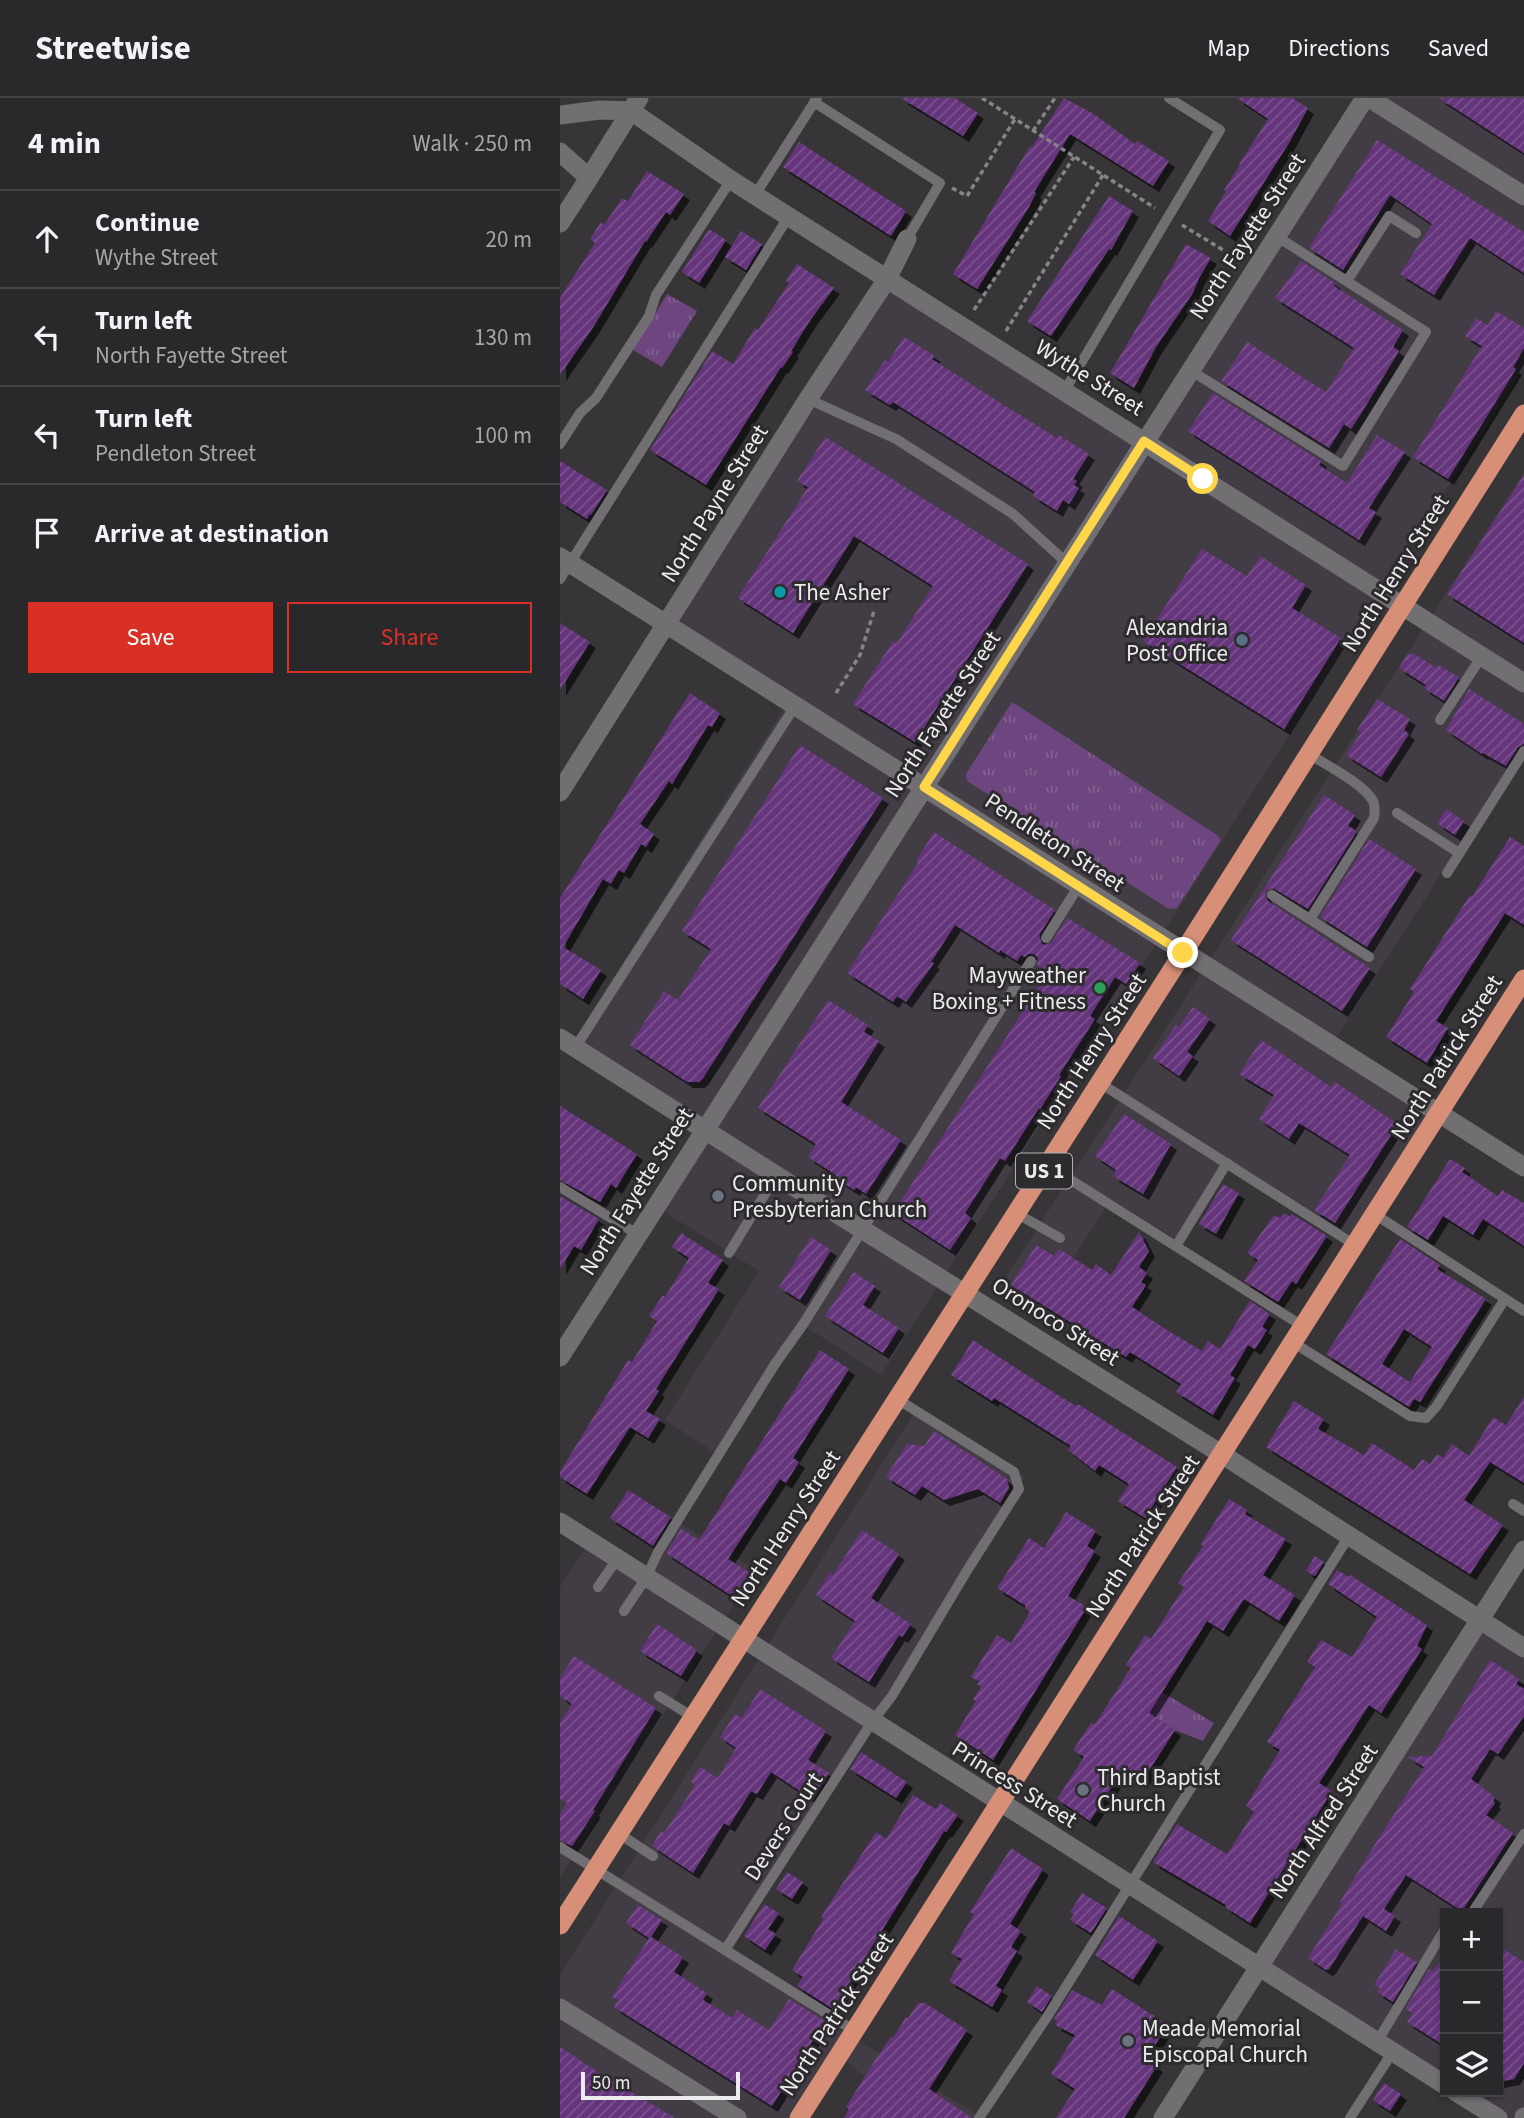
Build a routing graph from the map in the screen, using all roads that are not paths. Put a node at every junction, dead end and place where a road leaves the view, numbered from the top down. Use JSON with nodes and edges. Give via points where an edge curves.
{"nodes":[{"id":1,"x":1169,"y":98,"type":"edge"},
{"id":2,"x":1367,"y":98,"type":"edge"},
{"id":3,"x":815,"y":100,"type":"edge"},
{"id":4,"x":635,"y":104,"type":"edge"},
{"id":5,"x":560,"y":115,"type":"edge"},
{"id":6,"x":560,"y":152,"type":"edge"},
{"id":7,"x":560,"y":168,"type":"edge"},
{"id":8,"x":589,"y":178,"type":"junction"},
{"id":9,"x":731,"y":180,"type":"junction"},
{"id":10,"x":755,"y":195,"type":"junction"},
{"id":11,"x":1524,"y":196,"type":"edge"},
{"id":12,"x":789,"y":216,"type":"junction"},
{"id":13,"x":560,"y":223,"type":"edge"},
{"id":14,"x":1416,"y":233,"type":"dead end"},
{"id":15,"x":1276,"y":236,"type":"junction"},
{"id":16,"x":907,"y":239,"type":"joint"},
{"id":17,"x":887,"y":279,"type":"junction"},
{"id":18,"x":1347,"y":281,"type":"junction"},
{"id":19,"x":1190,"y":370,"type":"junction"},
{"id":20,"x":1065,"y":390,"type":"junction"},
{"id":21,"x":808,"y":399,"type":"junction"},
{"id":22,"x":1524,"y":414,"type":"edge"},
{"id":23,"x":1144,"y":441,"type":"junction"},
{"id":24,"x":560,"y":444,"type":"edge"},
{"id":25,"x":1066,"y":563,"type":"junction"},
{"id":26,"x":563,"y":566,"type":"edge"},
{"id":27,"x":1404,"y":605,"type":"junction"},
{"id":28,"x":666,"y":625,"type":"junction"},
{"id":29,"x":1482,"y":656,"type":"junction"},
{"id":30,"x":1524,"y":683,"type":"edge"},
{"id":31,"x":795,"y":706,"type":"junction"},
{"id":32,"x":1440,"y":720,"type":"dead end"},
{"id":33,"x":1524,"y":751,"type":"edge"},
{"id":34,"x":1309,"y":754,"type":"junction"},
{"id":35,"x":924,"y":787,"type":"junction"},
{"id":36,"x":560,"y":792,"type":"edge"},
{"id":37,"x":1397,"y":813,"type":"dead end"},
{"id":38,"x":1460,"y":853,"type":"junction"},
{"id":39,"x":1447,"y":873,"type":"dead end"},
{"id":40,"x":1078,"y":887,"type":"junction"},
{"id":41,"x":1272,"y":895,"type":"dead end"},
{"id":42,"x":1310,"y":919,"type":"junction"},
{"id":43,"x":1046,"y":938,"type":"dead end"},
{"id":44,"x":1183,"y":953,"type":"junction"},
{"id":45,"x":1369,"y":957,"type":"dead end"},
{"id":46,"x":1031,"y":961,"type":"dead end"},
{"id":47,"x":1524,"y":979,"type":"edge"},
{"id":48,"x":568,"y":1043,"type":"edge"},
{"id":49,"x":1100,"y":1083,"type":"junction"},
{"id":50,"x":1440,"y":1114,"type":"junction"},
{"id":51,"x":704,"y":1130,"type":"junction"},
{"id":52,"x":1227,"y":1163,"type":"junction"},
{"id":53,"x":1047,"y":1165,"type":"junction"},
{"id":54,"x":1524,"y":1167,"type":"edge"},
{"id":55,"x":776,"y":1176,"type":"junction"},
{"id":56,"x":560,"y":1187,"type":"edge"},
{"id":57,"x":1017,"y":1213,"type":"junction"},
{"id":58,"x":1376,"y":1214,"type":"junction"},
{"id":59,"x":863,"y":1230,"type":"junction"},
{"id":60,"x":637,"y":1234,"type":"junction"},
{"id":61,"x":1060,"y":1238,"type":"dead end"},
{"id":62,"x":1356,"y":1245,"type":"junction"},
{"id":63,"x":1176,"y":1246,"type":"junction"},
{"id":64,"x":729,"y":1252,"type":"dead end"},
{"id":65,"x":965,"y":1293,"type":"junction"},
{"id":66,"x":1505,"y":1299,"type":"junction"},
{"id":67,"x":1524,"y":1311,"type":"edge"},
{"id":68,"x":1299,"y":1335,"type":"junction"},
{"id":69,"x":560,"y":1357,"type":"edge"},
{"id":70,"x":897,"y":1399,"type":"junction"},
{"id":71,"x":1223,"y":1455,"type":"junction"},
{"id":72,"x":1513,"y":1504,"type":"dead end"},
{"id":73,"x":1524,"y":1511,"type":"edge"},
{"id":74,"x":560,"y":1522,"type":"edge"},
{"id":75,"x":1349,"y":1536,"type":"junction"},
{"id":76,"x":1524,"y":1550,"type":"edge"},
{"id":77,"x":617,"y":1559,"type":"junction"},
{"id":78,"x":646,"y":1578,"type":"junction"},
{"id":79,"x":598,"y":1587,"type":"dead end"},
{"id":80,"x":624,"y":1611,"type":"dead end"},
{"id":81,"x":1480,"y":1620,"type":"junction"},
{"id":82,"x":742,"y":1640,"type":"junction"},
{"id":83,"x":1524,"y":1648,"type":"edge"},
{"id":84,"x":659,"y":1696,"type":"dead end"},
{"id":85,"x":693,"y":1717,"type":"junction"},
{"id":86,"x":872,"y":1722,"type":"junction"},
{"id":87,"x":1000,"y":1802,"type":"junction"},
{"id":88,"x":618,"y":1833,"type":"junction"},
{"id":89,"x":1524,"y":1834,"type":"edge"},
{"id":90,"x":560,"y":1847,"type":"edge"},
{"id":91,"x":653,"y":1856,"type":"dead end"},
{"id":92,"x":596,"y":1868,"type":"junction"},
{"id":93,"x":1128,"y":1885,"type":"junction"},
{"id":94,"x":1475,"y":1908,"type":"edge"},
{"id":95,"x":560,"y":1925,"type":"edge"},
{"id":96,"x":1440,"y":1939,"type":"edge"},
{"id":97,"x":725,"y":1950,"type":"junction"},
{"id":98,"x":1259,"y":1966,"type":"junction"},
{"id":99,"x":560,"y":2008,"type":"edge"},
{"id":100,"x":855,"y":2031,"type":"junction"},
{"id":101,"x":1384,"y":2047,"type":"junction"},
{"id":102,"x":1440,"y":2082,"type":"edge"},
{"id":103,"x":1463,"y":2097,"type":"edge"},
{"id":104,"x":737,"y":2118,"type":"edge"},
{"id":105,"x":799,"y":2118,"type":"edge"},
{"id":106,"x":979,"y":2118,"type":"edge"},
{"id":107,"x":1163,"y":2118,"type":"edge"},
{"id":108,"x":1350,"y":2118,"type":"edge"},
{"id":109,"x":1498,"y":2118,"type":"edge"}],
"edges":[{"from":1,"to":20,"type":"lane","via":[[1220,130]]},
{"from":2,"to":11,"type":"street"},
{"from":2,"to":15,"type":"street","name":"North Fayette Street"},
{"from":3,"to":10,"type":"lane"},
{"from":3,"to":16,"type":"lane","via":[[940,183]]},
{"from":4,"to":5,"type":"street"},
{"from":4,"to":8,"type":"street"},
{"from":4,"to":9,"type":"street","name":"Wythe Street"},
{"from":6,"to":8,"type":"street"},
{"from":7,"to":8,"type":"street"},
{"from":8,"to":13,"type":"street"},
{"from":9,"to":10,"type":"street","name":"Wythe Street"},
{"from":9,"to":24,"type":"lane","via":[[596,398]]},
{"from":10,"to":12,"type":"street","name":"Wythe Street"},
{"from":12,"to":17,"type":"street","name":"Wythe Street"},
{"from":12,"to":26,"type":"lane"},
{"from":14,"to":18,"type":"lane","via":[[1389,216]]},
{"from":15,"to":18,"type":"lane"},
{"from":15,"to":19,"type":"street","name":"North Fayette Street"},
{"from":16,"to":17,"type":"street","name":"North Payne Street"},
{"from":17,"to":20,"type":"street","name":"Wythe Street"},
{"from":17,"to":21,"type":"street","name":"North Payne Street"},
{"from":18,"to":19,"type":"lane","via":[[1426,332],[1343,466]]},
{"from":19,"to":23,"type":"street","name":"North Fayette Street"},
{"from":20,"to":23,"type":"street","name":"Wythe Street"},
{"from":21,"to":25,"type":"lane","via":[[918,453],[1013,514]]},
{"from":21,"to":28,"type":"street","name":"North Payne Street"},
{"from":22,"to":27,"type":"highway","name":"North Henry Street","number":"US 1"},
{"from":23,"to":25,"type":"street","name":"North Fayette Street"},
{"from":23,"to":27,"type":"street","name":"Wythe Street"},
{"from":25,"to":35,"type":"street","name":"North Fayette Street"},
{"from":26,"to":28,"type":"street","name":"Pendleton Street"},
{"from":27,"to":29,"type":"street","name":"Wythe Street"},
{"from":27,"to":34,"type":"highway","name":"North Henry Street","number":"US 1"},
{"from":28,"to":31,"type":"street","name":"Pendleton Street"},
{"from":28,"to":36,"type":"street","name":"North Payne Street"},
{"from":29,"to":30,"type":"street","name":"Wythe Street"},
{"from":29,"to":32,"type":"lane"},
{"from":31,"to":35,"type":"street","name":"Pendleton Street"},
{"from":31,"to":48,"type":"lane"},
{"from":33,"to":38,"type":"lane"},
{"from":34,"to":42,"type":"lane","via":[[1365,791],[1375,810]]},
{"from":34,"to":44,"type":"highway","name":"North Henry Street","number":"US 1"},
{"from":35,"to":40,"type":"street","name":"Pendleton Street"},
{"from":35,"to":51,"type":"street","name":"North Fayette Street"},
{"from":37,"to":38,"type":"lane"},
{"from":38,"to":39,"type":"lane"},
{"from":40,"to":43,"type":"lane"},
{"from":40,"to":44,"type":"street","name":"Pendleton Street"},
{"from":41,"to":42,"type":"lane"},
{"from":42,"to":45,"type":"lane"},
{"from":44,"to":49,"type":"highway","name":"North Henry Street","number":"US 1"},
{"from":44,"to":50,"type":"street","name":"Pendleton Street"},
{"from":46,"to":59,"type":"lane"},
{"from":47,"to":50,"type":"highway","name":"North Patrick Street"},
{"from":48,"to":51,"type":"street","name":"Oronoco Street"},
{"from":49,"to":52,"type":"lane"},
{"from":49,"to":53,"type":"highway","name":"North Henry Street","number":"US 1"},
{"from":50,"to":54,"type":"street","name":"Pendleton Street"},
{"from":50,"to":58,"type":"highway","name":"North Patrick Street"},
{"from":51,"to":55,"type":"street","name":"Oronoco Street"},
{"from":51,"to":60,"type":"street","name":"North Fayette Street"},
{"from":52,"to":62,"type":"lane"},
{"from":52,"to":63,"type":"lane"},
{"from":53,"to":57,"type":"highway","name":"North Henry Street","number":"US 1"},
{"from":53,"to":63,"type":"lane"},
{"from":55,"to":59,"type":"street","name":"Oronoco Street"},
{"from":55,"to":64,"type":"lane"},
{"from":56,"to":60,"type":"lane"},
{"from":57,"to":61,"type":"lane"},
{"from":57,"to":65,"type":"highway","name":"North Henry Street","number":"US 1"},
{"from":58,"to":62,"type":"highway","name":"North Patrick Street"},
{"from":58,"to":66,"type":"lane"},
{"from":59,"to":65,"type":"street","name":"Oronoco Street"},
{"from":59,"to":78,"type":"lane","via":[[657,1552]]},
{"from":60,"to":69,"type":"street","name":"North Fayette Street"},
{"from":62,"to":68,"type":"highway","name":"North Patrick Street"},
{"from":63,"to":68,"type":"lane"},
{"from":65,"to":70,"type":"highway","name":"North Henry Street","number":"US 1"},
{"from":65,"to":71,"type":"street","name":"Oronoco Street"},
{"from":66,"to":67,"type":"lane"},
{"from":66,"to":68,"type":"lane","via":[[1426,1418],[1410,1416]]},
{"from":68,"to":71,"type":"highway","name":"North Patrick Street"},
{"from":70,"to":82,"type":"highway","name":"North Henry Street","number":"US 1"},
{"from":70,"to":86,"type":"lane","name":"Devers Court","via":[[1014,1472],[1019,1489]]},
{"from":71,"to":75,"type":"street","name":"Oronoco Street"},
{"from":71,"to":87,"type":"highway","name":"North Patrick Street"},
{"from":72,"to":73,"type":"lane"},
{"from":74,"to":77,"type":"street","name":"Princess Street"},
{"from":75,"to":81,"type":"street","name":"Oronoco Street"},
{"from":75,"to":93,"type":"lane"},
{"from":76,"to":81,"type":"street","name":"North Alfred Street"},
{"from":77,"to":78,"type":"street","name":"Princess Street"},
{"from":77,"to":79,"type":"lane"},
{"from":78,"to":80,"type":"lane"},
{"from":78,"to":82,"type":"street","name":"Princess Street"},
{"from":81,"to":83,"type":"street","name":"Oronoco Street"},
{"from":81,"to":98,"type":"street","name":"North Alfred Street"},
{"from":82,"to":85,"type":"highway","name":"North Henry Street","number":"US 1"},
{"from":82,"to":86,"type":"street","name":"Princess Street"},
{"from":84,"to":85,"type":"lane"},
{"from":85,"to":88,"type":"highway","name":"North Henry Street","number":"US 1"},
{"from":86,"to":87,"type":"street","name":"Princess Street"},
{"from":86,"to":97,"type":"lane","name":"Devers Court"},
{"from":87,"to":93,"type":"street","name":"Princess Street"},
{"from":87,"to":100,"type":"highway","name":"North Patrick Street"},
{"from":88,"to":91,"type":"lane"},
{"from":88,"to":92,"type":"highway","name":"North Henry Street","number":"US 1"},
{"from":89,"to":94,"type":"lane"},
{"from":90,"to":92,"type":"lane"},
{"from":92,"to":95,"type":"highway","name":"North Henry Street","number":"US 1"},
{"from":92,"to":97,"type":"lane"},
{"from":93,"to":98,"type":"street","name":"Princess Street"},
{"from":93,"to":106,"type":"lane"},
{"from":96,"to":101,"type":"lane"},
{"from":97,"to":100,"type":"lane"},
{"from":98,"to":101,"type":"street","name":"Princess Street"},
{"from":98,"to":107,"type":"street","name":"North Alfred Street"},
{"from":99,"to":104,"type":"street"},
{"from":100,"to":105,"type":"highway","name":"North Patrick Street"},
{"from":101,"to":102,"type":"street","name":"Princess Street"},
{"from":101,"to":108,"type":"lane"},
{"from":103,"to":109,"type":"street"}]}
